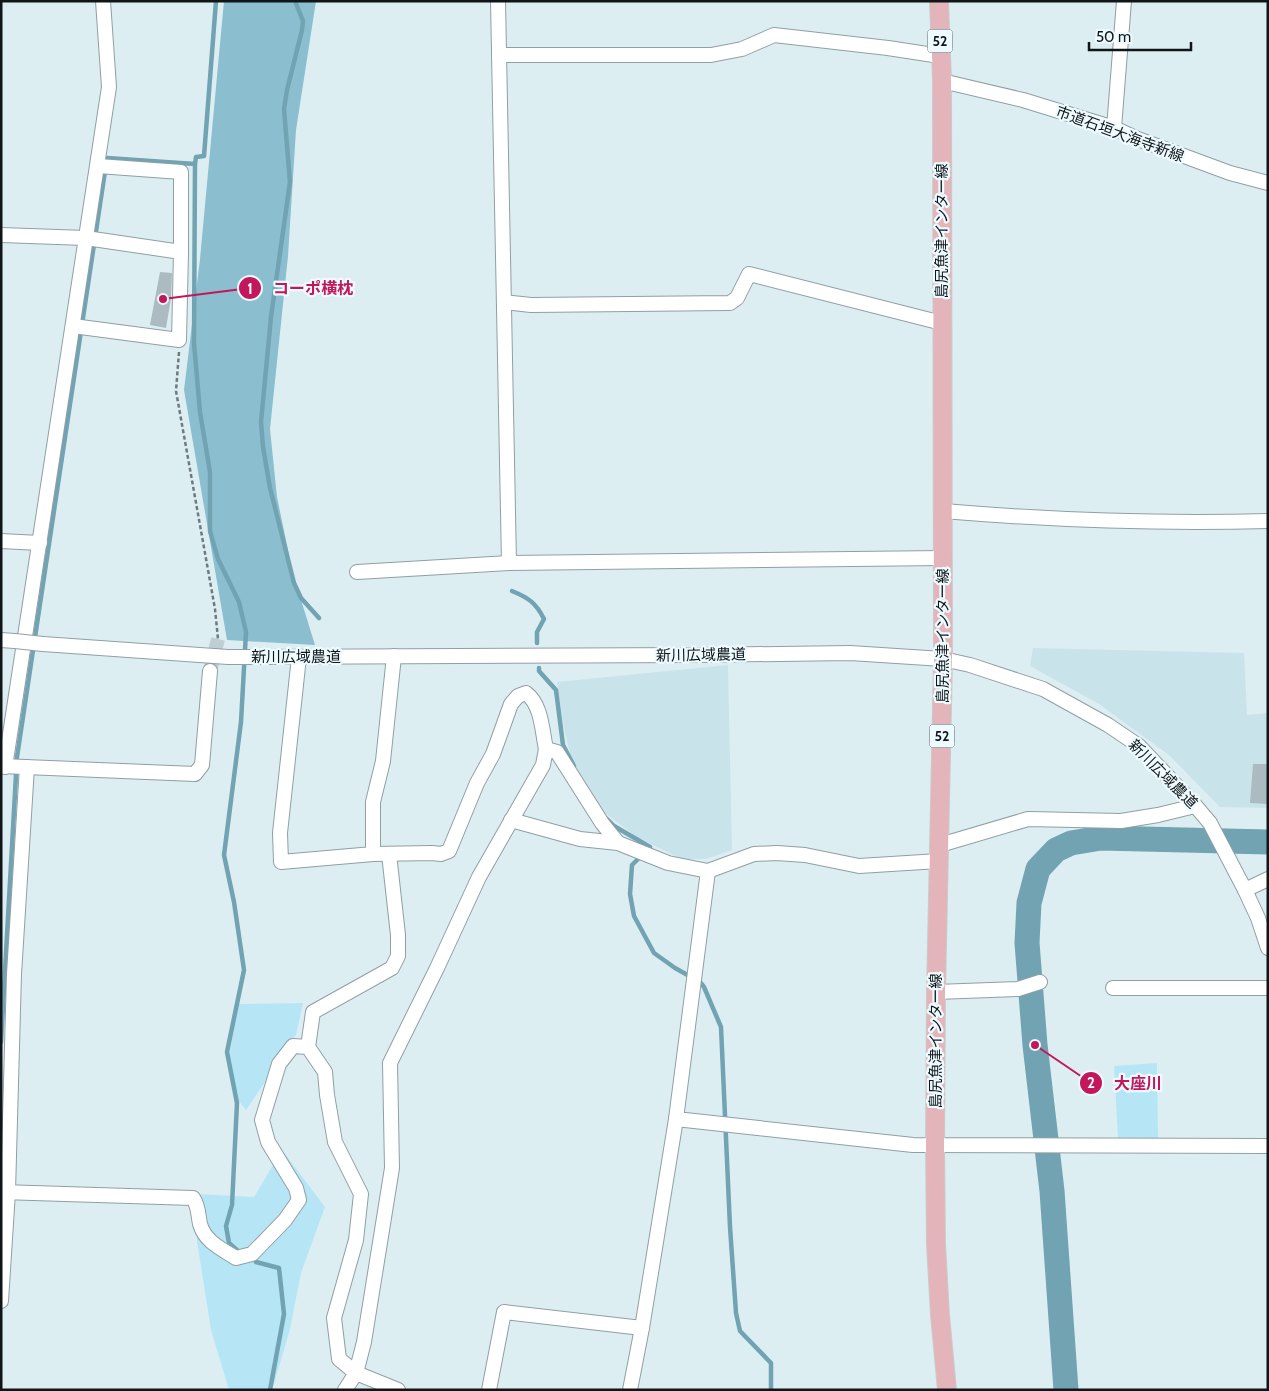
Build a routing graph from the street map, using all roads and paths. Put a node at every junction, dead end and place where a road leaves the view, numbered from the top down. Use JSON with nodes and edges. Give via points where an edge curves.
{"nodes":[{"id":1,"x":103,"y":1,"type":"edge"},
{"id":2,"x":498,"y":1,"type":"edge"},
{"id":3,"x":940,"y":1,"type":"edge"},
{"id":4,"x":1124,"y":1,"type":"edge"},
{"id":5,"x":499,"y":55,"type":"junction"},
{"id":6,"x":940,"y":56,"type":"junction"},
{"id":7,"x":942,"y":81,"type":"junction"},
{"id":8,"x":1114,"y":128,"type":"junction"},
{"id":9,"x":105,"y":166,"type":"junction"},
{"id":10,"x":1268,"y":183,"type":"edge"},
{"id":11,"x":1,"y":235,"type":"edge"},
{"id":12,"x":91,"y":239,"type":"junction"},
{"id":13,"x":182,"y":252,"type":"junction"},
{"id":14,"x":504,"y":302,"type":"junction"},
{"id":15,"x":942,"y":323,"type":"junction"},
{"id":16,"x":78,"y":326,"type":"junction"},
{"id":17,"x":179,"y":340,"type":"junction"},
{"id":18,"x":944,"y":511,"type":"junction"},
{"id":19,"x":1268,"y":522,"type":"edge"},
{"id":20,"x":1,"y":541,"type":"edge"},
{"id":21,"x":40,"y":543,"type":"junction"},
{"id":22,"x":943,"y":558,"type":"junction"},
{"id":23,"x":508,"y":563,"type":"junction"},
{"id":24,"x":357,"y":572,"type":"dead end"},
{"id":25,"x":218,"y":639,"type":"tunnel mouth"},
{"id":26,"x":8,"y":641,"type":"edge"},
{"id":27,"x":394,"y":656,"type":"junction"},
{"id":28,"x":299,"y":657,"type":"junction"},
{"id":29,"x":943,"y":659,"type":"junction"},
{"id":30,"x":210,"y":671,"type":"tunnel mouth"},
{"id":31,"x":546,"y":749,"type":"junction"},
{"id":32,"x":3,"y":766,"type":"edge"},
{"id":33,"x":27,"y":767,"type":"junction"},
{"id":34,"x":1195,"y":806,"type":"junction"},
{"id":35,"x":511,"y":820,"type":"junction"},
{"id":36,"x":618,"y":843,"type":"junction"},
{"id":37,"x":939,"y":853,"type":"junction"},
{"id":38,"x":373,"y":854,"type":"junction"},
{"id":39,"x":389,"y":854,"type":"junction"},
{"id":40,"x":708,"y":871,"type":"junction"},
{"id":41,"x":1268,"y":879,"type":"edge"},
{"id":42,"x":1245,"y":890,"type":"junction"},
{"id":43,"x":1268,"y":948,"type":"edge"},
{"id":44,"x":1040,"y":982,"type":"dead end"},
{"id":45,"x":1113,"y":988,"type":"dead end"},
{"id":46,"x":1268,"y":988,"type":"edge"},
{"id":47,"x":936,"y":992,"type":"junction"},
{"id":48,"x":308,"y":1047,"type":"junction"},
{"id":49,"x":676,"y":1119,"type":"junction"},
{"id":50,"x":935,"y":1145,"type":"junction"},
{"id":51,"x":1268,"y":1146,"type":"edge"},
{"id":52,"x":5,"y":1192,"type":"edge"},
{"id":53,"x":1,"y":1301,"type":"edge"},
{"id":54,"x":642,"y":1328,"type":"junction"},
{"id":55,"x":356,"y":1373,"type":"junction"},
{"id":56,"x":345,"y":1390,"type":"edge"},
{"id":57,"x":398,"y":1390,"type":"edge"},
{"id":58,"x":489,"y":1390,"type":"edge"},
{"id":59,"x":630,"y":1390,"type":"edge"},
{"id":60,"x":947,"y":1390,"type":"edge"}],
"edges":[{"from":1,"to":9,"type":"street","via":[[109,87]]},
{"from":2,"to":5,"type":"street"},
{"from":3,"to":6,"type":"main road","name":"島尻魚津インター線","number":"52"},
{"from":4,"to":8,"type":"street"},
{"from":5,"to":6,"type":"street","via":[[711,55],[742,49],[774,35]]},
{"from":5,"to":14,"type":"street"},
{"from":6,"to":7,"type":"main road","name":"島尻魚津インター線","number":"52"},
{"from":7,"to":8,"type":"street","name":"市道石垣大海寺新線","via":[[1023,100]]},
{"from":7,"to":15,"type":"main road","name":"島尻魚津インター線","number":"52"},
{"from":8,"to":10,"type":"street","name":"市道石垣大海寺新線","via":[[1230,174]]},
{"from":9,"to":12,"type":"street"},
{"from":9,"to":13,"type":"street","via":[[182,172]]},
{"from":11,"to":12,"type":"street"},
{"from":12,"to":13,"type":"street"},
{"from":12,"to":16,"type":"street"},
{"from":13,"to":17,"type":"street"},
{"from":14,"to":15,"type":"street","via":[[531,305],[730,303],[737,298],[749,274]]},
{"from":14,"to":23,"type":"street"},
{"from":15,"to":18,"type":"main road","name":"島尻魚津インター線","number":"52"},
{"from":16,"to":17,"type":"street"},
{"from":16,"to":21,"type":"street","via":[[46,494]]},
{"from":17,"to":25,"type":"path","via":[[176,391]]},
{"from":18,"to":19,"type":"street","via":[[1069,519]]},
{"from":18,"to":22,"type":"main road","name":"島尻魚津インター線","number":"52"},
{"from":20,"to":21,"type":"street"},
{"from":21,"to":32,"type":"street"},
{"from":22,"to":23,"type":"street"},
{"from":22,"to":29,"type":"main road","name":"島尻魚津インター線","number":"52"},
{"from":23,"to":24,"type":"street"},
{"from":26,"to":28,"type":"street","name":"新川広域農道","bridge":true,"via":[[236,657]]},
{"from":27,"to":28,"type":"street","name":"新川広域農道"},
{"from":27,"to":29,"type":"street","name":"新川広域農道","via":[[850,653]]},
{"from":27,"to":38,"type":"street","via":[[383,761],[373,802]]},
{"from":28,"to":38,"type":"street","via":[[280,833],[281,862]]},
{"from":29,"to":34,"type":"street","name":"新川広域農道","via":[[1043,689],[1108,725],[1139,746]]},
{"from":29,"to":37,"type":"main road","name":"島尻魚津インター線","number":"52"},
{"from":30,"to":33,"type":"street","via":[[202,766],[195,774]]},
{"from":31,"to":35,"type":"street","via":[[544,765]]},
{"from":31,"to":36,"type":"street","via":[[557,752]]},
{"from":31,"to":39,"type":"street","via":[[537,706],[526,693],[518,696],[511,704],[493,754],[477,783],[450,851],[441,854]]},
{"from":32,"to":33,"type":"street"},
{"from":33,"to":52,"type":"street"},
{"from":34,"to":37,"type":"street","via":[[1122,821],[1028,819]]},
{"from":34,"to":42,"type":"street","name":"新川広域農道","via":[[1210,823]]},
{"from":35,"to":36,"type":"street","via":[[580,839]]},
{"from":35,"to":55,"type":"street","via":[[479,877],[390,1063],[392,1168],[364,1342]]},
{"from":36,"to":40,"type":"street","via":[[668,864]]},
{"from":37,"to":40,"type":"street","via":[[859,866],[805,855],[754,854]]},
{"from":37,"to":47,"type":"main road","name":"島尻魚津インター線","number":"52"},
{"from":38,"to":39,"type":"street"},
{"from":39,"to":48,"type":"street","via":[[398,956],[392,968],[313,1012]]},
{"from":40,"to":49,"type":"street"},
{"from":41,"to":42,"type":"street"},
{"from":42,"to":43,"type":"street","name":"新川広域農道"},
{"from":44,"to":47,"type":"street","via":[[1018,989]]},
{"from":45,"to":46,"type":"street"},
{"from":47,"to":50,"type":"main road","name":"島尻魚津インター線","number":"52"},
{"from":48,"to":52,"type":"street","via":[[293,1046],[279,1064],[262,1120],[268,1142],[296,1188],[299,1200],[285,1220],[252,1254],[236,1258],[214,1245],[200,1225],[198,1205],[193,1198]]},
{"from":48,"to":55,"type":"street","via":[[325,1072],[335,1142],[361,1194],[356,1240],[334,1318],[339,1359]]},
{"from":49,"to":50,"type":"street"},
{"from":49,"to":54,"type":"street"},
{"from":50,"to":51,"type":"street"},
{"from":50,"to":60,"type":"main road","name":"島尻魚津インター線","number":"52","via":[[939,1298]]},
{"from":52,"to":53,"type":"street"},
{"from":54,"to":58,"type":"street","via":[[504,1312]]},
{"from":54,"to":59,"type":"street"},
{"from":55,"to":56,"type":"street"},
{"from":55,"to":57,"type":"street"}]}
